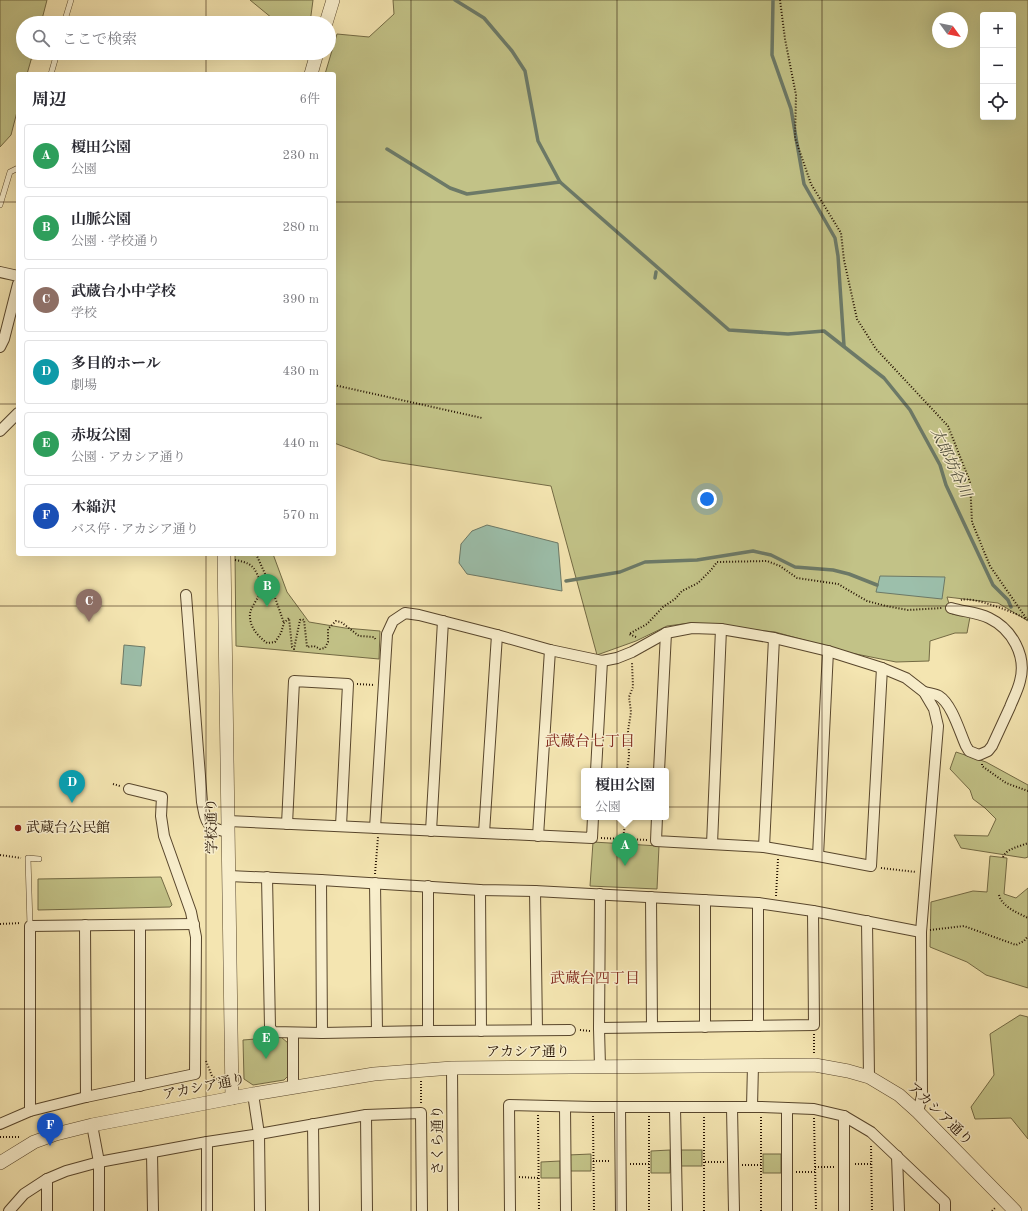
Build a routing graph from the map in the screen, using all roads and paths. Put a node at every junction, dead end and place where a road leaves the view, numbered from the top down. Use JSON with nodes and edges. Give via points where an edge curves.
{"nodes":[{"id":1,"x":71,"y":0,"type":"edge"},
{"id":2,"x":332,"y":0,"type":"edge"},
{"id":3,"x":780,"y":0,"type":"edge"},
{"id":4,"x":66,"y":16,"type":"edge"},
{"id":5,"x":328,"y":16,"type":"edge"},
{"id":6,"x":55,"y":60,"type":"edge"},
{"id":7,"x":315,"y":60,"type":"edge"},
{"id":8,"x":52,"y":72,"type":"edge"},
{"id":9,"x":312,"y":72,"type":"edge"},
{"id":10,"x":16,"y":169,"type":"edge"},
{"id":11,"x":0,"y":205,"type":"edge"},
{"id":12,"x":0,"y":272,"type":"edge"},
{"id":13,"x":16,"y":276,"type":"edge"},
{"id":14,"x":16,"y":292,"type":"edge"},
{"id":15,"x":0,"y":347,"type":"edge"},
{"id":16,"x":336,"y":385,"type":"edge"},
{"id":17,"x":16,"y":415,"type":"edge"},
{"id":18,"x":482,"y":418,"type":"dead end"},
{"id":19,"x":0,"y":431,"type":"edge"},
{"id":20,"x":257,"y":556,"type":"edge"},
{"id":21,"x":224,"y":557,"type":"edge"},
{"id":22,"x":186,"y":595,"type":"dead end"},
{"id":23,"x":951,"y":608,"type":"joint"},
{"id":24,"x":1028,"y":620,"type":"edge"},
{"id":25,"x":443,"y":621,"type":"junction"},
{"id":26,"x":284,"y":623,"type":"junction"},
{"id":27,"x":721,"y":629,"type":"junction"},
{"id":28,"x":666,"y":633,"type":"junction"},
{"id":29,"x":497,"y":635,"type":"junction"},
{"id":30,"x":640,"y":638,"type":"dead end"},
{"id":31,"x":774,"y":638,"type":"junction"},
{"id":32,"x":376,"y":641,"type":"dead end"},
{"id":33,"x":550,"y":650,"type":"junction"},
{"id":34,"x":828,"y":651,"type":"junction"},
{"id":35,"x":632,"y":652,"type":"junction"},
{"id":36,"x":602,"y":661,"type":"junction"},
{"id":37,"x":882,"y":668,"type":"junction"},
{"id":38,"x":348,"y":684,"type":"junction"},
{"id":39,"x":383,"y":685,"type":"junction"},
{"id":40,"x":924,"y":692,"type":"junction"},
{"id":41,"x":979,"y":755,"type":"junction"},
{"id":42,"x":596,"y":768,"type":"edge"},
{"id":43,"x":627,"y":768,"type":"edge"},
{"id":44,"x":659,"y":768,"type":"edge"},
{"id":45,"x":129,"y":789,"type":"dead end"},
{"id":46,"x":1028,"y":791,"type":"edge"},
{"id":47,"x":593,"y":820,"type":"edge"},
{"id":48,"x":626,"y":820,"type":"edge"},
{"id":49,"x":657,"y":820,"type":"edge"},
{"id":50,"x":287,"y":824,"type":"junction"},
{"id":51,"x":341,"y":826,"type":"junction"},
{"id":52,"x":228,"y":827,"type":"junction"},
{"id":53,"x":377,"y":828,"type":"junction"},
{"id":54,"x":431,"y":831,"type":"junction"},
{"id":55,"x":484,"y":833,"type":"junction"},
{"id":56,"x":538,"y":836,"type":"junction"},
{"id":57,"x":592,"y":838,"type":"junction"},
{"id":58,"x":623,"y":839,"type":"junction"},
{"id":59,"x":656,"y":841,"type":"junction"},
{"id":60,"x":1028,"y":843,"type":"edge"},
{"id":61,"x":712,"y":844,"type":"junction"},
{"id":62,"x":764,"y":847,"type":"junction"},
{"id":63,"x":779,"y":850,"type":"junction"},
{"id":64,"x":0,"y":855,"type":"edge"},
{"id":65,"x":818,"y":856,"type":"junction"},
{"id":66,"x":1003,"y":857,"type":"dead end"},
{"id":67,"x":28,"y":858,"type":"junction"},
{"id":68,"x":39,"y":859,"type":"dead end"},
{"id":69,"x":872,"y":866,"type":"junction"},
{"id":70,"x":926,"y":873,"type":"junction"},
{"id":71,"x":229,"y":876,"type":"junction"},
{"id":72,"x":267,"y":877,"type":"junction"},
{"id":73,"x":321,"y":880,"type":"junction"},
{"id":74,"x":375,"y":884,"type":"junction"},
{"id":75,"x":428,"y":886,"type":"junction"},
{"id":76,"x":480,"y":890,"type":"junction"},
{"id":77,"x":535,"y":891,"type":"junction"},
{"id":78,"x":600,"y":894,"type":"junction"},
{"id":79,"x":999,"y":895,"type":"dead end"},
{"id":80,"x":651,"y":897,"type":"junction"},
{"id":81,"x":705,"y":900,"type":"junction"},
{"id":82,"x":758,"y":903,"type":"junction"},
{"id":83,"x":776,"y":905,"type":"junction"},
{"id":84,"x":813,"y":911,"type":"junction"},
{"id":85,"x":1028,"y":918,"type":"edge"},
{"id":86,"x":866,"y":921,"type":"junction"},
{"id":87,"x":0,"y":924,"type":"edge"},
{"id":88,"x":30,"y":924,"type":"junction"},
{"id":89,"x":194,"y":924,"type":"junction"},
{"id":90,"x":85,"y":925,"type":"junction"},
{"id":91,"x":140,"y":925,"type":"junction"},
{"id":92,"x":921,"y":932,"type":"junction"},
{"id":93,"x":1028,"y":936,"type":"edge"},
{"id":94,"x":814,"y":1025,"type":"junction"},
{"id":95,"x":758,"y":1026,"type":"junction"},
{"id":96,"x":705,"y":1027,"type":"junction"},
{"id":97,"x":652,"y":1028,"type":"junction"},
{"id":98,"x":599,"y":1029,"type":"junction"},
{"id":99,"x":537,"y":1030,"type":"junction"},
{"id":100,"x":570,"y":1030,"type":"joint"},
{"id":101,"x":428,"y":1031,"type":"junction"},
{"id":102,"x":481,"y":1031,"type":"junction"},
{"id":103,"x":377,"y":1032,"type":"junction"},
{"id":104,"x":293,"y":1033,"type":"junction"},
{"id":105,"x":322,"y":1033,"type":"junction"},
{"id":106,"x":204,"y":1056,"type":"dead end"},
{"id":107,"x":814,"y":1057,"type":"dead end"},
{"id":108,"x":753,"y":1066,"type":"junction"},
{"id":109,"x":600,"y":1067,"type":"junction"},
{"id":110,"x":452,"y":1068,"type":"junction"},
{"id":111,"x":421,"y":1070,"type":"junction"},
{"id":112,"x":869,"y":1077,"type":"junction"},
{"id":113,"x":224,"y":1085,"type":"dead end"},
{"id":114,"x":140,"y":1086,"type":"junction"},
{"id":115,"x":293,"y":1087,"type":"junction"},
{"id":116,"x":253,"y":1094,"type":"junction"},
{"id":117,"x":86,"y":1097,"type":"junction"},
{"id":118,"x":232,"y":1098,"type":"junction"},
{"id":119,"x":537,"y":1106,"type":"junction"},
{"id":120,"x":565,"y":1107,"type":"junction"},
{"id":121,"x":593,"y":1107,"type":"junction"},
{"id":122,"x":620,"y":1107,"type":"junction"},
{"id":123,"x":649,"y":1107,"type":"junction"},
{"id":124,"x":675,"y":1107,"type":"junction"},
{"id":125,"x":704,"y":1107,"type":"junction"},
{"id":126,"x":756,"y":1107,"type":"junction"},
{"id":127,"x":732,"y":1108,"type":"junction"},
{"id":128,"x":787,"y":1108,"type":"junction"},
{"id":129,"x":814,"y":1109,"type":"junction"},
{"id":130,"x":30,"y":1111,"type":"junction"},
{"id":131,"x":918,"y":1112,"type":"junction"},
{"id":132,"x":421,"y":1113,"type":"junction"},
{"id":133,"x":366,"y":1115,"type":"junction"},
{"id":134,"x":844,"y":1116,"type":"junction"},
{"id":135,"x":0,"y":1124,"type":"edge"},
{"id":136,"x":313,"y":1124,"type":"junction"},
{"id":137,"x":92,"y":1125,"type":"junction"},
{"id":138,"x":871,"y":1132,"type":"junction"},
{"id":139,"x":259,"y":1134,"type":"junction"},
{"id":140,"x":28,"y":1136,"type":"dead end"},
{"id":141,"x":0,"y":1137,"type":"edge"},
{"id":142,"x":207,"y":1142,"type":"junction"},
{"id":143,"x":152,"y":1153,"type":"junction"},
{"id":144,"x":897,"y":1156,"type":"junction"},
{"id":145,"x":593,"y":1161,"type":"junction"},
{"id":146,"x":99,"y":1162,"type":"junction"},
{"id":147,"x":621,"y":1162,"type":"junction"},
{"id":148,"x":704,"y":1162,"type":"junction"},
{"id":149,"x":0,"y":1163,"type":"edge"},
{"id":150,"x":649,"y":1164,"type":"junction"},
{"id":151,"x":733,"y":1164,"type":"junction"},
{"id":152,"x":871,"y":1164,"type":"junction"},
{"id":153,"x":761,"y":1165,"type":"junction"},
{"id":154,"x":844,"y":1166,"type":"junction"},
{"id":155,"x":815,"y":1167,"type":"junction"},
{"id":156,"x":815,"y":1172,"type":"junction"},
{"id":157,"x":787,"y":1173,"type":"junction"},
{"id":158,"x":510,"y":1177,"type":"junction"},
{"id":159,"x":538,"y":1178,"type":"junction"},
{"id":160,"x":47,"y":1179,"type":"junction"},
{"id":161,"x":9,"y":1211,"type":"edge"},
{"id":162,"x":47,"y":1211,"type":"edge"},
{"id":163,"x":99,"y":1211,"type":"edge"},
{"id":164,"x":153,"y":1211,"type":"edge"},
{"id":165,"x":207,"y":1211,"type":"edge"},
{"id":166,"x":260,"y":1211,"type":"edge"},
{"id":167,"x":314,"y":1211,"type":"edge"},
{"id":168,"x":367,"y":1211,"type":"edge"},
{"id":169,"x":422,"y":1211,"type":"edge"},
{"id":170,"x":453,"y":1211,"type":"edge"},
{"id":171,"x":510,"y":1211,"type":"edge"},
{"id":172,"x":539,"y":1211,"type":"edge"},
{"id":173,"x":566,"y":1211,"type":"edge"},
{"id":174,"x":594,"y":1211,"type":"edge"},
{"id":175,"x":621,"y":1211,"type":"edge"},
{"id":176,"x":649,"y":1211,"type":"edge"},
{"id":177,"x":677,"y":1211,"type":"edge"},
{"id":178,"x":704,"y":1211,"type":"edge"},
{"id":179,"x":734,"y":1211,"type":"edge"},
{"id":180,"x":761,"y":1211,"type":"edge"},
{"id":181,"x":787,"y":1211,"type":"edge"},
{"id":182,"x":816,"y":1211,"type":"edge"},
{"id":183,"x":844,"y":1211,"type":"edge"},
{"id":184,"x":872,"y":1211,"type":"edge"},
{"id":185,"x":898,"y":1211,"type":"edge"},
{"id":186,"x":945,"y":1211,"type":"edge"},
{"id":187,"x":1015,"y":1211,"type":"edge"}],
"edges":[{"from":1,"to":4,"type":"lane"},
{"from":2,"to":5,"type":"street"},
{"from":3,"to":24,"type":"path","via":[[796,95],[795,138],[811,184],[841,233],[857,319],[876,349],[948,426],[970,482],[972,522],[990,566]]},
{"from":6,"to":8,"type":"lane"},
{"from":7,"to":9,"type":"street"},
{"from":10,"to":11,"type":"lane","via":[[10,172]]},
{"from":12,"to":13,"type":"street"},
{"from":14,"to":15,"type":"street"},
{"from":16,"to":18,"type":"path"},
{"from":17,"to":19,"type":"street"},
{"from":20,"to":26,"type":"path"},
{"from":21,"to":26,"type":"path","via":[[246,562],[254,567],[262,583],[260,595],[250,613],[254,631],[261,639],[267,643],[275,642]]},
{"from":21,"to":52,"type":"street","name":"学校通り"},
{"from":22,"to":52,"type":"street","via":[[202,802],[211,827],[216,830]]},
{"from":23,"to":30,"type":"path","via":[[908,610],[886,606],[867,601],[838,584],[797,578],[780,566],[767,561],[717,562],[698,583],[682,591],[647,624],[629,634]]},
{"from":23,"to":41,"type":"street","via":[[979,613],[999,624],[1016,644],[1020,658],[1022,670],[1018,688],[992,746]]},
{"from":25,"to":29,"type":"street"},
{"from":25,"to":39,"type":"street","via":[[405,613],[393,621],[387,634]]},
{"from":25,"to":54,"type":"street"},
{"from":26,"to":32,"type":"path","via":[[289,618],[294,649],[302,619],[306,647],[325,648],[328,630],[336,621],[360,636],[374,637]]},
{"from":27,"to":28,"type":"street","via":[[692,628]]},
{"from":27,"to":31,"type":"street"},
{"from":27,"to":61,"type":"street"},
{"from":28,"to":35,"type":"street"},
{"from":28,"to":44,"type":"street"},
{"from":29,"to":33,"type":"street"},
{"from":29,"to":55,"type":"street"},
{"from":31,"to":34,"type":"street"},
{"from":31,"to":62,"type":"street"},
{"from":33,"to":36,"type":"street"},
{"from":33,"to":56,"type":"street"},
{"from":34,"to":37,"type":"street"},
{"from":34,"to":65,"type":"street"},
{"from":35,"to":36,"type":"street"},
{"from":35,"to":43,"type":"path","via":[[633,687],[629,697],[631,712]]},
{"from":36,"to":42,"type":"street"},
{"from":37,"to":40,"type":"street","via":[[906,678]]},
{"from":37,"to":69,"type":"street"},
{"from":38,"to":39,"type":"path"},
{"from":38,"to":50,"type":"street","via":[[294,682]]},
{"from":38,"to":51,"type":"street"},
{"from":39,"to":53,"type":"street"},
{"from":40,"to":41,"type":"street","via":[[938,695],[944,700],[969,751]]},
{"from":40,"to":70,"type":"street","via":[[934,709],[938,726]]},
{"from":41,"to":46,"type":"path","via":[[982,766],[994,775],[1006,783]]},
{"from":45,"to":89,"type":"street","via":[[162,797],[164,836]]},
{"from":47,"to":57,"type":"street"},
{"from":48,"to":58,"type":"path"},
{"from":49,"to":59,"type":"street"},
{"from":50,"to":51,"type":"street"},
{"from":50,"to":52,"type":"street"},
{"from":51,"to":53,"type":"street"},
{"from":52,"to":71,"type":"street","name":"学校通り"},
{"from":53,"to":54,"type":"street"},
{"from":53,"to":74,"type":"path"},
{"from":54,"to":55,"type":"street"},
{"from":55,"to":56,"type":"street"},
{"from":56,"to":57,"type":"street"},
{"from":57,"to":58,"type":"path"},
{"from":58,"to":59,"type":"path"},
{"from":59,"to":61,"type":"street"},
{"from":60,"to":66,"type":"path","via":[[1012,848],[1004,853]]},
{"from":61,"to":62,"type":"street"},
{"from":62,"to":63,"type":"street"},
{"from":63,"to":65,"type":"street"},
{"from":63,"to":83,"type":"path"},
{"from":64,"to":67,"type":"path"},
{"from":65,"to":69,"type":"street"},
{"from":67,"to":68,"type":"lane"},
{"from":67,"to":88,"type":"lane"},
{"from":69,"to":70,"type":"path"},
{"from":70,"to":92,"type":"street"},
{"from":71,"to":72,"type":"street"},
{"from":71,"to":118,"type":"street","name":"学校通り"},
{"from":72,"to":73,"type":"street"},
{"from":72,"to":104,"type":"street","via":[[270,1027],[273,1032]]},
{"from":73,"to":74,"type":"street"},
{"from":73,"to":105,"type":"street"},
{"from":74,"to":75,"type":"street"},
{"from":74,"to":103,"type":"street"},
{"from":75,"to":76,"type":"street"},
{"from":75,"to":101,"type":"street"},
{"from":76,"to":77,"type":"street"},
{"from":76,"to":102,"type":"street"},
{"from":77,"to":78,"type":"street"},
{"from":77,"to":99,"type":"street"},
{"from":78,"to":80,"type":"street"},
{"from":78,"to":98,"type":"street"},
{"from":79,"to":85,"type":"path","via":[[1013,910]]},
{"from":80,"to":81,"type":"street"},
{"from":80,"to":97,"type":"street"},
{"from":81,"to":82,"type":"street"},
{"from":81,"to":96,"type":"street"},
{"from":82,"to":83,"type":"street"},
{"from":82,"to":95,"type":"street"},
{"from":83,"to":84,"type":"street"},
{"from":84,"to":86,"type":"street"},
{"from":84,"to":94,"type":"street"},
{"from":86,"to":92,"type":"street"},
{"from":86,"to":112,"type":"street"},
{"from":87,"to":88,"type":"path"},
{"from":88,"to":90,"type":"street"},
{"from":88,"to":130,"type":"street"},
{"from":89,"to":91,"type":"street"},
{"from":89,"to":114,"type":"street","via":[[195,1074]]},
{"from":90,"to":91,"type":"street"},
{"from":90,"to":117,"type":"street"},
{"from":91,"to":114,"type":"street"},
{"from":92,"to":93,"type":"path","via":[[964,926],[1016,945]]},
{"from":92,"to":131,"type":"street","via":[[922,1096]]},
{"from":94,"to":95,"type":"street"},
{"from":94,"to":107,"type":"path"},
{"from":95,"to":96,"type":"street"},
{"from":96,"to":97,"type":"street"},
{"from":97,"to":98,"type":"street"},
{"from":98,"to":100,"type":"path"},
{"from":98,"to":109,"type":"street"},
{"from":99,"to":100,"type":"street"},
{"from":99,"to":102,"type":"street"},
{"from":101,"to":102,"type":"street"},
{"from":101,"to":103,"type":"street"},
{"from":103,"to":105,"type":"street"},
{"from":104,"to":105,"type":"street"},
{"from":104,"to":115,"type":"street"},
{"from":106,"to":113,"type":"path","via":[[212,1076]]},
{"from":108,"to":109,"type":"street","name":"アカシア通り"},
{"from":108,"to":112,"type":"street","name":"アカシア通り","via":[[815,1065]]},
{"from":108,"to":126,"type":"street"},
{"from":109,"to":110,"type":"street","name":"アカシア通り"},
{"from":110,"to":111,"type":"street","name":"アカシア通り"},
{"from":110,"to":170,"type":"street","name":"さくら通り"},
{"from":111,"to":115,"type":"street","name":"アカシア通り","via":[[374,1074]]},
{"from":111,"to":132,"type":"path"},
{"from":112,"to":131,"type":"street","name":"アカシア通り","via":[[899,1095]]},
{"from":114,"to":117,"type":"street"},
{"from":115,"to":116,"type":"street","name":"アカシア通り"},
{"from":116,"to":118,"type":"street","name":"アカシア通り"},
{"from":116,"to":139,"type":"street"},
{"from":117,"to":130,"type":"street"},
{"from":118,"to":137,"type":"street","name":"アカシア通り"},
{"from":119,"to":120,"type":"street"},
{"from":119,"to":158,"type":"street","via":[[509,1106]]},
{"from":119,"to":159,"type":"path"},
{"from":120,"to":121,"type":"street"},
{"from":120,"to":173,"type":"street"},
{"from":121,"to":122,"type":"street"},
{"from":121,"to":145,"type":"path"},
{"from":122,"to":123,"type":"street"},
{"from":122,"to":147,"type":"street"},
{"from":123,"to":124,"type":"street"},
{"from":123,"to":150,"type":"path"},
{"from":124,"to":125,"type":"street"},
{"from":124,"to":177,"type":"street"},
{"from":125,"to":127,"type":"street"},
{"from":125,"to":148,"type":"path"},
{"from":126,"to":127,"type":"street"},
{"from":126,"to":128,"type":"street"},
{"from":126,"to":153,"type":"path"},
{"from":127,"to":151,"type":"street"},
{"from":128,"to":129,"type":"street"},
{"from":128,"to":157,"type":"street"},
{"from":129,"to":134,"type":"street"},
{"from":129,"to":155,"type":"path"},
{"from":130,"to":135,"type":"street"},
{"from":131,"to":187,"type":"street","name":"アカシア通り"},
{"from":132,"to":133,"type":"street"},
{"from":132,"to":169,"type":"street"},
{"from":133,"to":136,"type":"street"},
{"from":133,"to":168,"type":"street"},
{"from":134,"to":138,"type":"street"},
{"from":134,"to":154,"type":"street"},
{"from":136,"to":139,"type":"street"},
{"from":136,"to":167,"type":"street"},
{"from":137,"to":146,"type":"street"},
{"from":137,"to":149,"type":"street","name":"アカシア通り","via":[[34,1142]]},
{"from":138,"to":144,"type":"street"},
{"from":138,"to":152,"type":"path"},
{"from":139,"to":142,"type":"street"},
{"from":139,"to":166,"type":"street"},
{"from":140,"to":141,"type":"path"},
{"from":142,"to":143,"type":"street"},
{"from":142,"to":165,"type":"street"},
{"from":143,"to":146,"type":"street"},
{"from":143,"to":164,"type":"street"},
{"from":144,"to":185,"type":"street"},
{"from":144,"to":186,"type":"street","via":[[945,1202]]},
{"from":145,"to":147,"type":"path"},
{"from":145,"to":174,"type":"path"},
{"from":146,"to":160,"type":"street"},
{"from":146,"to":163,"type":"street"},
{"from":147,"to":150,"type":"path"},
{"from":147,"to":175,"type":"street"},
{"from":148,"to":151,"type":"path"},
{"from":148,"to":178,"type":"path"},
{"from":150,"to":176,"type":"path"},
{"from":151,"to":153,"type":"path"},
{"from":151,"to":179,"type":"street"},
{"from":152,"to":154,"type":"path"},
{"from":152,"to":184,"type":"path"},
{"from":153,"to":180,"type":"path"},
{"from":154,"to":155,"type":"path"},
{"from":154,"to":183,"type":"street"},
{"from":155,"to":156,"type":"path"},
{"from":156,"to":157,"type":"path"},
{"from":156,"to":182,"type":"path"},
{"from":157,"to":181,"type":"street"},
{"from":158,"to":159,"type":"path"},
{"from":158,"to":171,"type":"street"},
{"from":159,"to":172,"type":"path"},
{"from":160,"to":161,"type":"street","via":[[24,1194]]},
{"from":160,"to":162,"type":"street"}]}
